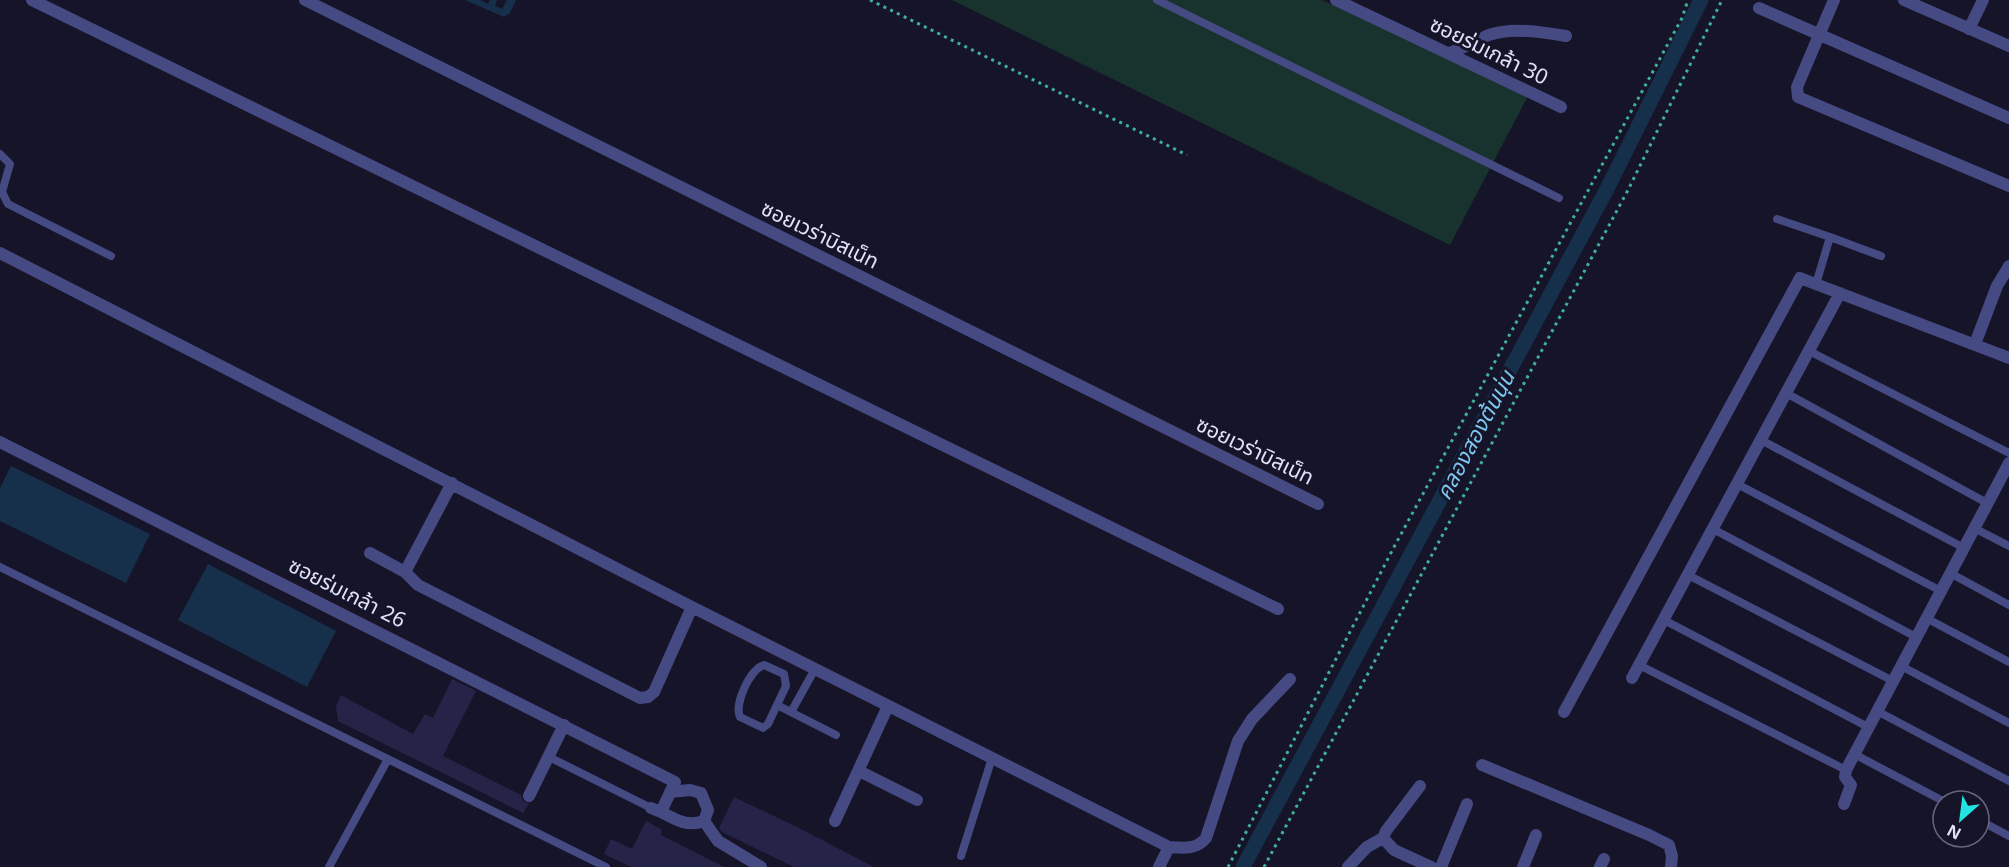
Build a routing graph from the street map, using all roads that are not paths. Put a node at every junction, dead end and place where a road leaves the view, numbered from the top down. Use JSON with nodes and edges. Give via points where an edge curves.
{"nodes":[{"id":1,"x":32,"y":0,"type":"edge"},
{"id":2,"x":305,"y":0,"type":"edge"},
{"id":3,"x":1157,"y":0,"type":"edge"},
{"id":4,"x":1336,"y":0,"type":"edge"},
{"id":5,"x":1834,"y":0,"type":"edge"},
{"id":6,"x":1906,"y":0,"type":"edge"},
{"id":7,"x":1983,"y":0,"type":"edge"},
{"id":8,"x":1759,"y":8,"type":"dead end"},
{"id":9,"x":1969,"y":29,"type":"junction"},
{"id":10,"x":1820,"y":34,"type":"junction"},
{"id":11,"x":1566,"y":36,"type":"dead end"},
{"id":12,"x":2009,"y":46,"type":"edge"},
{"id":13,"x":1449,"y":52,"type":"junction"},
{"id":14,"x":1561,"y":107,"type":"dead end"},
{"id":15,"x":2009,"y":118,"type":"edge"},
{"id":16,"x":0,"y":154,"type":"edge"},
{"id":17,"x":2009,"y":186,"type":"edge"},
{"id":18,"x":1559,"y":198,"type":"dead end"},
{"id":19,"x":1777,"y":219,"type":"dead end"},
{"id":20,"x":1830,"y":237,"type":"junction"},
{"id":21,"x":0,"y":253,"type":"edge"},
{"id":22,"x":111,"y":256,"type":"dead end"},
{"id":23,"x":1881,"y":256,"type":"dead end"},
{"id":24,"x":2009,"y":266,"type":"edge"},
{"id":25,"x":1816,"y":284,"type":"junction"},
{"id":26,"x":1840,"y":293,"type":"junction"},
{"id":27,"x":1975,"y":344,"type":"junction"},
{"id":28,"x":1809,"y":351,"type":"junction"},
{"id":29,"x":2009,"y":358,"type":"edge"},
{"id":30,"x":1786,"y":393,"type":"junction"},
{"id":31,"x":1761,"y":440,"type":"junction"},
{"id":32,"x":0,"y":442,"type":"edge"},
{"id":33,"x":2009,"y":453,"type":"edge"},
{"id":34,"x":2009,"y":463,"type":"edge"},
{"id":35,"x":452,"y":483,"type":"junction"},
{"id":36,"x":1737,"y":484,"type":"junction"},
{"id":37,"x":2004,"y":485,"type":"edge"},
{"id":38,"x":1987,"y":503,"type":"junction"},
{"id":39,"x":1318,"y":504,"type":"dead end"},
{"id":40,"x":1974,"y":528,"type":"junction"},
{"id":41,"x":1713,"y":529,"type":"junction"},
{"id":42,"x":2009,"y":546,"type":"edge"},
{"id":43,"x":1964,"y":548,"type":"junction"},
{"id":44,"x":370,"y":553,"type":"dead end"},
{"id":45,"x":0,"y":567,"type":"edge"},
{"id":46,"x":405,"y":572,"type":"junction"},
{"id":47,"x":1950,"y":573,"type":"junction"},
{"id":48,"x":1688,"y":575,"type":"junction"},
{"id":49,"x":1941,"y":591,"type":"junction"},
{"id":50,"x":2009,"y":605,"type":"edge"},
{"id":51,"x":692,"y":607,"type":"junction"},
{"id":52,"x":1278,"y":609,"type":"dead end"},
{"id":53,"x":1926,"y":618,"type":"junction"},
{"id":54,"x":1664,"y":620,"type":"junction"},
{"id":55,"x":1916,"y":637,"type":"junction"},
{"id":56,"x":2009,"y":662,"type":"edge"},
{"id":57,"x":1639,"y":665,"type":"junction"},
{"id":58,"x":1901,"y":666,"type":"junction"},
{"id":59,"x":815,"y":669,"type":"junction"},
{"id":60,"x":1632,"y":678,"type":"dead end"},
{"id":61,"x":1290,"y":679,"type":"dead end"},
{"id":62,"x":1893,"y":681,"type":"junction"},
{"id":63,"x":777,"y":705,"type":"junction"},
{"id":64,"x":888,"y":706,"type":"junction"},
{"id":65,"x":1877,"y":711,"type":"junction"},
{"id":66,"x":791,"y":712,"type":"junction"},
{"id":67,"x":1564,"y":712,"type":"dead end"},
{"id":68,"x":2009,"y":723,"type":"edge"},
{"id":69,"x":564,"y":725,"type":"junction"},
{"id":70,"x":1868,"y":727,"type":"junction"},
{"id":71,"x":836,"y":735,"type":"dead end"},
{"id":72,"x":1854,"y":754,"type":"junction"},
{"id":73,"x":549,"y":757,"type":"junction"},
{"id":74,"x":992,"y":758,"type":"junction"},
{"id":75,"x":388,"y":759,"type":"junction"},
{"id":76,"x":1482,"y":765,"type":"dead end"},
{"id":77,"x":1846,"y":770,"type":"junction"},
{"id":78,"x":859,"y":771,"type":"junction"},
{"id":79,"x":2009,"y":781,"type":"edge"},
{"id":80,"x":1420,"y":786,"type":"dead end"},
{"id":81,"x":672,"y":787,"type":"junction"},
{"id":82,"x":1931,"y":795,"type":"edge"},
{"id":83,"x":529,"y":796,"type":"dead end"},
{"id":84,"x":917,"y":800,"type":"dead end"},
{"id":85,"x":1467,"y":804,"type":"dead end"},
{"id":86,"x":1844,"y":804,"type":"dead end"},
{"id":87,"x":656,"y":810,"type":"junction"},
{"id":88,"x":704,"y":821,"type":"junction"},
{"id":89,"x":835,"y":821,"type":"dead end"},
{"id":90,"x":1991,"y":826,"type":"edge"},
{"id":91,"x":1536,"y":835,"type":"dead end"},
{"id":92,"x":2009,"y":836,"type":"edge"},
{"id":93,"x":1383,"y":838,"type":"junction"},
{"id":94,"x":1169,"y":847,"type":"junction"},
{"id":95,"x":961,"y":856,"type":"dead end"},
{"id":96,"x":328,"y":867,"type":"edge"},
{"id":97,"x":606,"y":867,"type":"edge"},
{"id":98,"x":761,"y":867,"type":"edge"},
{"id":99,"x":1159,"y":867,"type":"edge"},
{"id":100,"x":1348,"y":867,"type":"edge"},
{"id":101,"x":1431,"y":867,"type":"edge"},
{"id":102,"x":1441,"y":867,"type":"edge"},
{"id":103,"x":1522,"y":867,"type":"edge"},
{"id":104,"x":1671,"y":867,"type":"edge"}],
"edges":[{"from":1,"to":52,"type":"street"},
{"from":2,"to":39,"type":"street","name":"ซอยเวร่าบิสเน็ท"},
{"from":3,"to":18,"type":"lane"},
{"from":4,"to":13,"type":"street","name":"ซอยร่มเกล้า 30"},
{"from":5,"to":10,"type":"street"},
{"from":6,"to":9,"type":"street"},
{"from":7,"to":9,"type":"street"},
{"from":8,"to":10,"type":"street"},
{"from":9,"to":12,"type":"street"},
{"from":10,"to":15,"type":"street"},
{"from":10,"to":17,"type":"street","via":[[1797,87],[1798,97]]},
{"from":11,"to":13,"type":"street","via":[[1512,32],[1489,36]]},
{"from":13,"to":14,"type":"street","name":"ซอยร่มเกล้า 30"},
{"from":16,"to":22,"type":"lane","via":[[10,164],[2,192],[8,204]]},
{"from":19,"to":20,"type":"lane"},
{"from":20,"to":23,"type":"lane"},
{"from":20,"to":25,"type":"lane"},
{"from":21,"to":35,"type":"street"},
{"from":24,"to":27,"type":"street","via":[[1997,286]]},
{"from":25,"to":26,"type":"street"},
{"from":25,"to":67,"type":"street","via":[[1803,278],[1798,280]]},
{"from":26,"to":27,"type":"street"},
{"from":26,"to":28,"type":"street"},
{"from":27,"to":29,"type":"street"},
{"from":28,"to":30,"type":"street"},
{"from":28,"to":33,"type":"lane"},
{"from":30,"to":31,"type":"street"},
{"from":30,"to":38,"type":"lane"},
{"from":31,"to":36,"type":"street"},
{"from":31,"to":43,"type":"lane"},
{"from":32,"to":69,"type":"street","name":"ซอยร่มเกล้า 26"},
{"from":34,"to":37,"type":"street"},
{"from":35,"to":46,"type":"street"},
{"from":35,"to":51,"type":"street"},
{"from":36,"to":41,"type":"street"},
{"from":36,"to":49,"type":"lane"},
{"from":37,"to":38,"type":"street"},
{"from":38,"to":40,"type":"street"},
{"from":40,"to":42,"type":"lane"},
{"from":40,"to":43,"type":"street"},
{"from":41,"to":48,"type":"street"},
{"from":41,"to":55,"type":"lane"},
{"from":43,"to":47,"type":"street"},
{"from":44,"to":46,"type":"street"},
{"from":45,"to":75,"type":"lane"},
{"from":46,"to":51,"type":"street","via":[[418,585],[640,698],[654,692]]},
{"from":47,"to":49,"type":"street"},
{"from":47,"to":50,"type":"lane"},
{"from":48,"to":54,"type":"street"},
{"from":48,"to":62,"type":"lane"},
{"from":49,"to":53,"type":"street"},
{"from":51,"to":59,"type":"street"},
{"from":53,"to":55,"type":"street"},
{"from":53,"to":56,"type":"lane"},
{"from":54,"to":57,"type":"street"},
{"from":54,"to":70,"type":"lane"},
{"from":55,"to":58,"type":"street"},
{"from":57,"to":60,"type":"street"},
{"from":57,"to":77,"type":"lane"},
{"from":58,"to":62,"type":"street"},
{"from":58,"to":68,"type":"lane"},
{"from":59,"to":64,"type":"street"},
{"from":59,"to":66,"type":"lane"},
{"from":61,"to":94,"type":"street","via":[[1252,719],[1238,741],[1206,838],[1190,848]]},
{"from":62,"to":65,"type":"street"},
{"from":63,"to":63,"type":"lane","via":[[763,728],[738,713],[739,703],[760,665],[771,666],[786,678]]},
{"from":63,"to":66,"type":"lane"},
{"from":64,"to":74,"type":"street"},
{"from":64,"to":78,"type":"street"},
{"from":65,"to":70,"type":"street"},
{"from":65,"to":79,"type":"lane"},
{"from":66,"to":71,"type":"lane"},
{"from":69,"to":73,"type":"street"},
{"from":69,"to":81,"type":"street","name":"ซอยร่มเกล้า 26"},
{"from":70,"to":72,"type":"street"},
{"from":72,"to":77,"type":"street"},
{"from":72,"to":82,"type":"lane"},
{"from":73,"to":83,"type":"street"},
{"from":73,"to":87,"type":"lane"},
{"from":74,"to":94,"type":"street"},
{"from":74,"to":95,"type":"lane"},
{"from":75,"to":96,"type":"lane"},
{"from":75,"to":97,"type":"lane"},
{"from":76,"to":104,"type":"street","via":[[1649,834],[1668,845]]},
{"from":77,"to":86,"type":"street","via":[[1845,777],[1851,785]]},
{"from":78,"to":84,"type":"street"},
{"from":78,"to":89,"type":"street"},
{"from":80,"to":93,"type":"street"},
{"from":81,"to":87,"type":"street"},
{"from":81,"to":88,"type":"street","via":[[701,793],[708,810]]},
{"from":85,"to":102,"type":"street"},
{"from":87,"to":88,"type":"street","via":[[682,823],[694,825]]},
{"from":88,"to":98,"type":"street","via":[[718,841]]},
{"from":90,"to":92,"type":"lane"},
{"from":91,"to":103,"type":"street"},
{"from":93,"to":100,"type":"street","via":[[1366,847]]},
{"from":93,"to":101,"type":"street","via":[[1394,849]]},
{"from":94,"to":99,"type":"street"}]}
